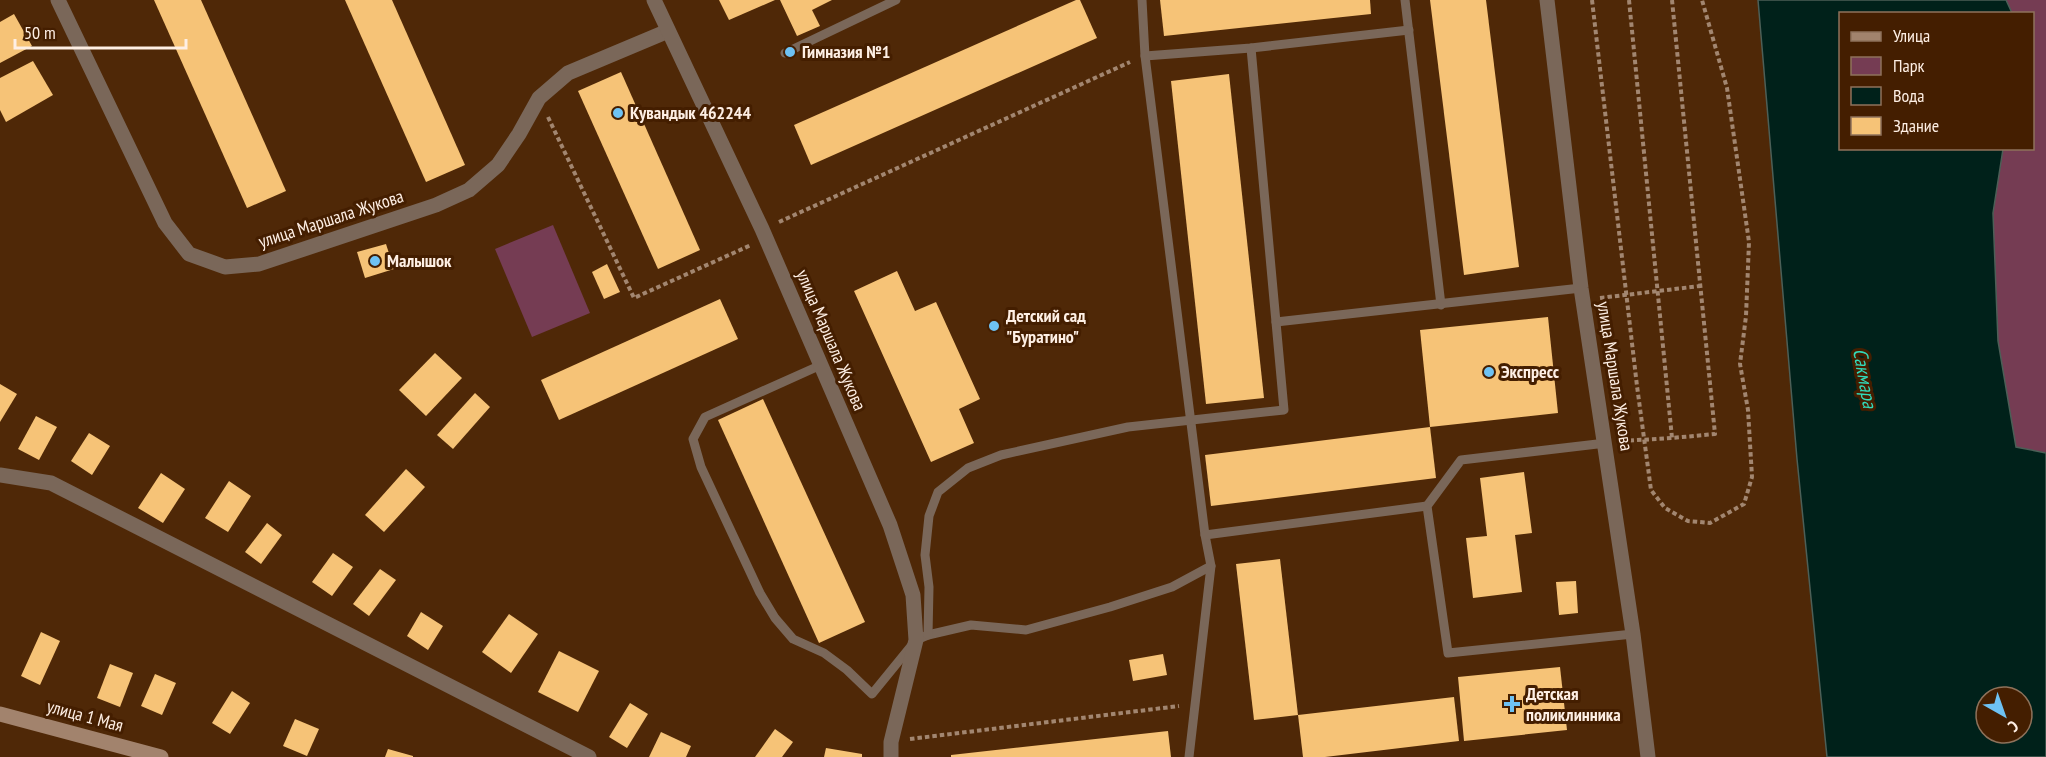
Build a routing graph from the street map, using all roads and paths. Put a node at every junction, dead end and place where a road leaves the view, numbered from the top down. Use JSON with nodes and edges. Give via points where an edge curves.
{"nodes":[{"id":1,"x":58,"y":0,"type":"edge"},
{"id":2,"x":654,"y":0,"type":"edge"},
{"id":3,"x":896,"y":0,"type":"edge"},
{"id":4,"x":1142,"y":0,"type":"edge"},
{"id":5,"x":1405,"y":0,"type":"edge"},
{"id":6,"x":1547,"y":0,"type":"edge"},
{"id":7,"x":1592,"y":0,"type":"edge"},
{"id":8,"x":1629,"y":0,"type":"edge"},
{"id":9,"x":1672,"y":0,"type":"edge"},
{"id":10,"x":1702,"y":0,"type":"edge"},
{"id":11,"x":1409,"y":30,"type":"junction"},
{"id":12,"x":668,"y":31,"type":"junction"},
{"id":13,"x":1251,"y":48,"type":"junction"},
{"id":14,"x":785,"y":53,"type":"dead end"},
{"id":15,"x":1145,"y":56,"type":"junction"},
{"id":16,"x":539,"y":98,"type":"junction"},
{"id":17,"x":764,"y":234,"type":"junction"},
{"id":18,"x":1700,"y":286,"type":"junction"},
{"id":19,"x":1657,"y":291,"type":"junction"},
{"id":20,"x":1582,"y":294,"type":"junction"},
{"id":21,"x":1627,"y":295,"type":"junction"},
{"id":22,"x":1441,"y":305,"type":"junction"},
{"id":23,"x":1276,"y":322,"type":"junction"},
{"id":24,"x":820,"y":365,"type":"junction"},
{"id":25,"x":1192,"y":421,"type":"junction"},
{"id":26,"x":1672,"y":438,"type":"junction"},
{"id":27,"x":1644,"y":439,"type":"junction"},
{"id":28,"x":1606,"y":443,"type":"junction"},
{"id":29,"x":0,"y":475,"type":"edge"},
{"id":30,"x":1427,"y":506,"type":"junction"},
{"id":31,"x":1205,"y":535,"type":"junction"},
{"id":32,"x":1211,"y":566,"type":"junction"},
{"id":33,"x":1633,"y":634,"type":"junction"},
{"id":34,"x":922,"y":638,"type":"junction"},
{"id":35,"x":1195,"y":704,"type":"junction"},
{"id":36,"x":0,"y":714,"type":"edge"},
{"id":37,"x":891,"y":749,"type":"edge"},
{"id":38,"x":161,"y":757,"type":"edge"},
{"id":39,"x":589,"y":757,"type":"edge"},
{"id":40,"x":1189,"y":757,"type":"edge"},
{"id":41,"x":1648,"y":757,"type":"edge"}],
"edges":[{"from":1,"to":16,"type":"street","name":"улица Маршала Жукова","via":[[165,223],[189,254],[225,267],[259,264],[436,205],[469,190],[498,165]]},
{"from":2,"to":12,"type":"street","name":"улица Маршала Жукова"},
{"from":3,"to":14,"type":"lane"},
{"from":4,"to":15,"type":"lane"},
{"from":5,"to":11,"type":"lane"},
{"from":6,"to":20,"type":"street","name":"улица Маршала Жукова"},
{"from":7,"to":21,"type":"path"},
{"from":8,"to":19,"type":"path"},
{"from":9,"to":18,"type":"path"},
{"from":10,"to":27,"type":"path","via":[[1727,88],[1749,242],[1740,364],[1748,410],[1752,477],[1744,504],[1710,524],[1688,521],[1665,508],[1651,490]]},
{"from":11,"to":13,"type":"lane"},
{"from":11,"to":22,"type":"lane"},
{"from":12,"to":16,"type":"street","name":"улица Маршала Жукова","via":[[568,73]]},
{"from":12,"to":17,"type":"street","name":"улица Маршала Жукова"},
{"from":13,"to":15,"type":"lane"},
{"from":13,"to":23,"type":"lane"},
{"from":15,"to":17,"type":"path"},
{"from":15,"to":25,"type":"lane"},
{"from":16,"to":17,"type":"path","via":[[634,298]]},
{"from":17,"to":24,"type":"street","name":"улица Маршала Жукова"},
{"from":18,"to":19,"type":"path"},
{"from":18,"to":26,"type":"path","via":[[1715,434]]},
{"from":19,"to":21,"type":"path"},
{"from":19,"to":26,"type":"path"},
{"from":20,"to":21,"type":"path"},
{"from":20,"to":22,"type":"lane"},
{"from":20,"to":28,"type":"street","name":"улица Маршала Жукова"},
{"from":21,"to":27,"type":"path"},
{"from":22,"to":23,"type":"lane"},
{"from":23,"to":25,"type":"lane","via":[[1284,410]]},
{"from":24,"to":34,"type":"street","name":"улица Маршала Жукова","via":[[893,535]]},
{"from":24,"to":34,"type":"lane","via":[[705,417],[693,439],[701,466],[760,594],[793,639],[824,653],[872,694]]},
{"from":25,"to":31,"type":"lane"},
{"from":25,"to":34,"type":"lane","via":[[1128,427],[1002,455],[968,468],[938,492],[929,516],[925,555],[928,586]]},
{"from":26,"to":27,"type":"path"},
{"from":27,"to":28,"type":"path"},
{"from":28,"to":30,"type":"lane","via":[[1461,460]]},
{"from":28,"to":33,"type":"street","name":"улица Маршала Жукова"},
{"from":29,"to":39,"type":"street","via":[[51,483]]},
{"from":30,"to":31,"type":"lane"},
{"from":30,"to":33,"type":"lane","via":[[1448,652]]},
{"from":31,"to":32,"type":"lane"},
{"from":32,"to":34,"type":"lane","via":[[1172,587],[1026,630],[971,625]]},
{"from":32,"to":35,"type":"lane"},
{"from":33,"to":41,"type":"street","name":"улица Маршала Жукова"},
{"from":34,"to":37,"type":"street","name":"улица Маршала Жукова"},
{"from":35,"to":37,"type":"path"},
{"from":35,"to":40,"type":"lane"},
{"from":36,"to":38,"type":"main road","name":"улица 1 Мая"}]}
